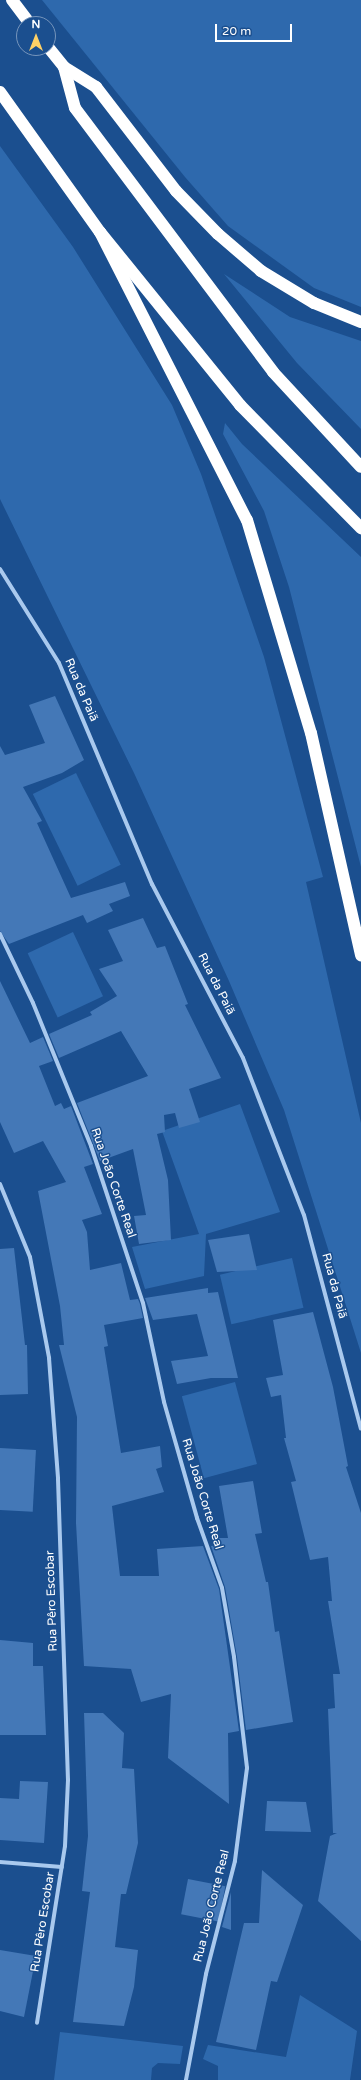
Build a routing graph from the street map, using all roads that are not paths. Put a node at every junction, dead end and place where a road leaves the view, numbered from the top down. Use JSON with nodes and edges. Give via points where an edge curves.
{"nodes":[{"id":1,"x":12,"y":0,"type":"edge"},
{"id":2,"x":24,"y":16,"type":"edge"},
{"id":3,"x":55,"y":56,"type":"edge"},
{"id":4,"x":64,"y":67,"type":"junction"},
{"id":5,"x":0,"y":92,"type":"edge"},
{"id":6,"x":100,"y":232,"type":"junction"},
{"id":7,"x":361,"y":322,"type":"edge"},
{"id":8,"x":361,"y":467,"type":"edge"},
{"id":9,"x":361,"y":528,"type":"edge"},
{"id":10,"x":0,"y":569,"type":"edge"},
{"id":11,"x":0,"y":934,"type":"edge"},
{"id":12,"x":361,"y":955,"type":"edge"},
{"id":13,"x":0,"y":1184,"type":"edge"},
{"id":14,"x":361,"y":1429,"type":"edge"},
{"id":15,"x":0,"y":1862,"type":"edge"},
{"id":16,"x":62,"y":1867,"type":"junction"},
{"id":17,"x":37,"y":2023,"type":"dead end"},
{"id":18,"x":186,"y":2080,"type":"edge"}],
"edges":[{"from":1,"to":2,"type":"highway"},
{"from":3,"to":4,"type":"highway"},
{"from":4,"to":7,"type":"highway","via":[[96,87],[176,191],[234,248],[261,271],[314,303]]},
{"from":4,"to":8,"type":"highway","via":[[75,108],[273,372]]},
{"from":5,"to":6,"type":"highway"},
{"from":6,"to":9,"type":"highway","via":[[240,404]]},
{"from":6,"to":12,"type":"highway","via":[[247,520],[311,733]]},
{"from":10,"to":14,"type":"street","name":"Rua da Paiã","via":[[59,663],[152,884],[243,1058],[304,1215]]},
{"from":11,"to":18,"type":"street","name":"Rua João Corte Real","via":[[33,1003],[91,1146],[141,1295],[168,1417],[197,1518],[222,1588],[234,1657],[243,1721],[246,1776],[235,1861],[206,1974],[186,2067]]},
{"from":13,"to":16,"type":"street","name":"Rua Pêro Escobar","via":[[30,1257],[49,1358],[58,1479],[68,1780]]},
{"from":15,"to":16,"type":"street"},
{"from":16,"to":17,"type":"street","name":"Rua Pêro Escobar"}]}
